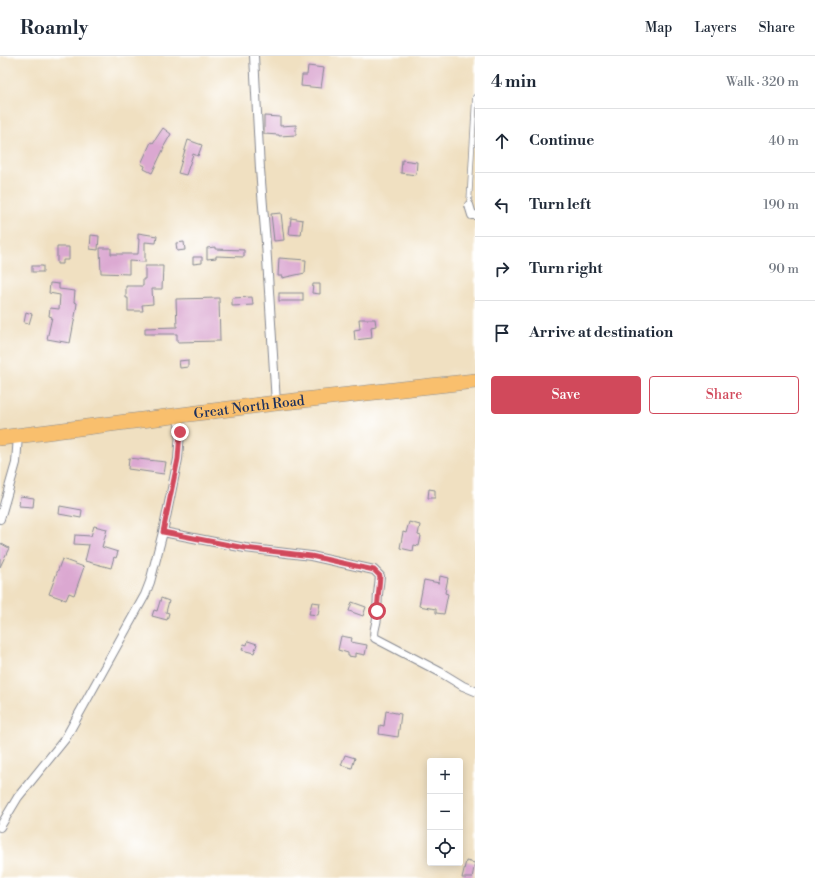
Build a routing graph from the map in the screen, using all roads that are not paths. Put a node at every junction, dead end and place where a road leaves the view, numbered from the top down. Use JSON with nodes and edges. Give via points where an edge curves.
{"nodes":[{"id":1,"x":254,"y":56,"type":"edge"},
{"id":2,"x":475,"y":96,"type":"edge"},
{"id":3,"x":469,"y":205,"type":"joint"},
{"id":4,"x":475,"y":215,"type":"edge"},
{"id":5,"x":475,"y":374,"type":"edge"},
{"id":6,"x":475,"y":381,"type":"edge"},
{"id":7,"x":276,"y":400,"type":"junction"},
{"id":8,"x":179,"y":412,"type":"junction"},
{"id":9,"x":0,"y":431,"type":"edge"},
{"id":10,"x":18,"y":436,"type":"junction"},
{"id":11,"x":0,"y":438,"type":"edge"},
{"id":12,"x":0,"y":519,"type":"edge"},
{"id":13,"x":163,"y":532,"type":"junction"},
{"id":14,"x":475,"y":691,"type":"edge"},
{"id":15,"x":0,"y":827,"type":"edge"}],
"edges":[{"from":1,"to":7,"type":"street"},
{"from":2,"to":3,"type":"lane"},
{"from":3,"to":4,"type":"street","via":[[472,215]]},
{"from":5,"to":7,"type":"highway","name":"Great North Road"},
{"from":6,"to":7,"type":"highway","name":"Great North Road"},
{"from":7,"to":8,"type":"highway","name":"Great North Road"},
{"from":8,"to":9,"type":"highway","name":"Great North Road"},
{"from":8,"to":10,"type":"highway","name":"Great North Road"},
{"from":8,"to":13,"type":"street","via":[[178,459]]},
{"from":10,"to":11,"type":"highway","name":"Great North Road"},
{"from":10,"to":12,"type":"street","via":[[16,463]]},
{"from":13,"to":14,"type":"street","via":[[245,548],[311,556],[374,570],[380,576],[375,638]]},
{"from":13,"to":15,"type":"street","via":[[148,588],[105,668],[65,739],[18,797]]}]}
